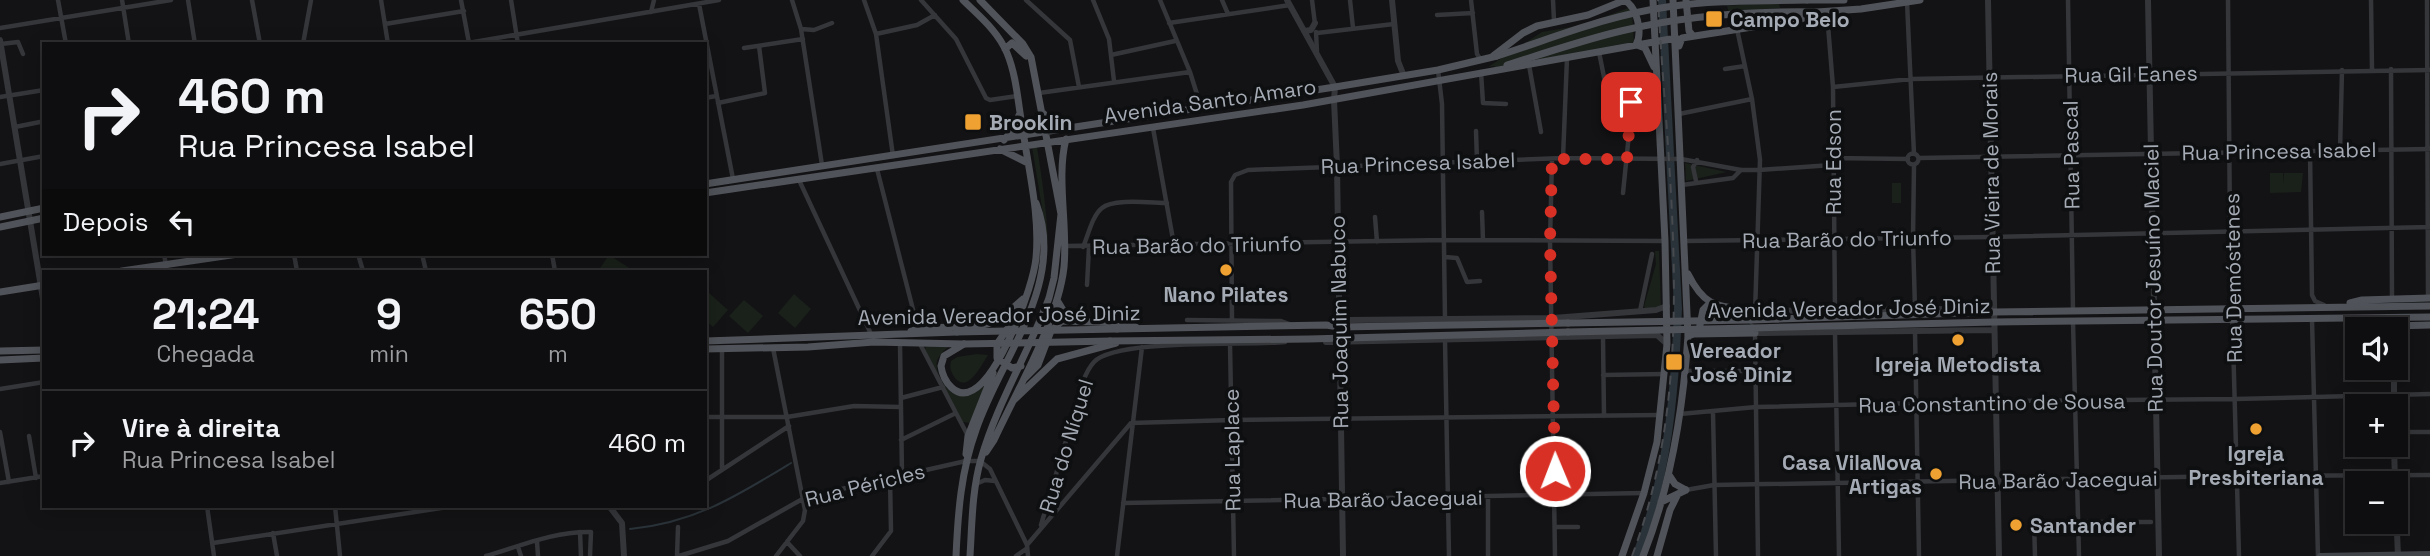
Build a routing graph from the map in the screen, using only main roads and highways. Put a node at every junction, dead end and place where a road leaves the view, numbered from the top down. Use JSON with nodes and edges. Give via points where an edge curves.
{"nodes":[{"id":1,"x":963,"y":0,"type":"edge"},
{"id":2,"x":980,"y":0,"type":"edge"},
{"id":3,"x":1625,"y":0,"type":"edge"},
{"id":4,"x":1653,"y":0,"type":"edge"},
{"id":5,"x":1673,"y":0,"type":"edge"},
{"id":6,"x":1686,"y":0,"type":"edge"},
{"id":7,"x":1818,"y":0,"type":"edge"},
{"id":8,"x":1843,"y":0,"type":"edge"},
{"id":9,"x":1920,"y":0,"type":"edge"},
{"id":10,"x":1807,"y":1,"type":"edge"},
{"id":11,"x":1821,"y":12,"type":"junction"},
{"id":12,"x":1693,"y":36,"type":"junction"},
{"id":13,"x":1665,"y":40,"type":"junction"},
{"id":14,"x":1636,"y":45,"type":"junction"},
{"id":15,"x":1005,"y":49,"type":"junction"},
{"id":16,"x":1494,"y":56,"type":"junction"},
{"id":17,"x":1677,"y":57,"type":"junction"},
{"id":18,"x":1032,"y":65,"type":"junction"},
{"id":19,"x":1498,"y":68,"type":"junction"},
{"id":20,"x":1656,"y":71,"type":"junction"},
{"id":21,"x":1041,"y":109,"type":"junction"},
{"id":22,"x":1020,"y":111,"type":"junction"},
{"id":23,"x":1073,"y":128,"type":"junction"},
{"id":24,"x":1045,"y":132,"type":"junction"},
{"id":25,"x":1023,"y":136,"type":"junction"},
{"id":26,"x":1066,"y":139,"type":"junction"},
{"id":27,"x":1004,"y":140,"type":"junction"},
{"id":28,"x":1047,"y":142,"type":"junction"},
{"id":29,"x":1025,"y":145,"type":"junction"},
{"id":30,"x":999,"y":149,"type":"junction"},
{"id":31,"x":1028,"y":163,"type":"junction"},
{"id":32,"x":1063,"y":174,"type":"junction"},
{"id":33,"x":707,"y":184,"type":"edge"},
{"id":34,"x":707,"y":193,"type":"edge"},
{"id":35,"x":1033,"y":196,"type":"junction"},
{"id":36,"x":1058,"y":198,"type":"junction"},
{"id":37,"x":42,"y":208,"type":"edge"},
{"id":38,"x":1061,"y":214,"type":"junction"},
{"id":39,"x":0,"y":216,"type":"edge"},
{"id":40,"x":42,"y":218,"type":"edge"},
{"id":41,"x":0,"y":227,"type":"edge"},
{"id":42,"x":1065,"y":244,"type":"junction"},
{"id":43,"x":228,"y":256,"type":"edge"},
{"id":44,"x":167,"y":268,"type":"edge"},
{"id":45,"x":137,"y":270,"type":"edge"},
{"id":46,"x":1687,"y":271,"type":"junction"},
{"id":47,"x":42,"y":285,"type":"edge"},
{"id":48,"x":0,"y":292,"type":"edge"},
{"id":49,"x":1026,"y":296,"type":"junction"},
{"id":50,"x":1057,"y":300,"type":"junction"},
{"id":51,"x":2429,"y":301,"type":"edge"},
{"id":52,"x":1710,"y":303,"type":"junction"},
{"id":53,"x":2332,"y":307,"type":"junction"},
{"id":54,"x":2430,"y":317,"type":"edge"},
{"id":55,"x":2342,"y":318,"type":"junction"},
{"id":56,"x":2345,"y":319,"type":"edge"},
{"id":57,"x":1075,"y":320,"type":"junction"},
{"id":58,"x":1754,"y":323,"type":"junction"},
{"id":59,"x":2430,"y":325,"type":"edge"},
{"id":60,"x":2408,"y":326,"type":"edge"},
{"id":61,"x":1140,"y":328,"type":"junction"},
{"id":62,"x":1553,"y":328,"type":"junction"},
{"id":63,"x":1702,"y":333,"type":"junction"},
{"id":64,"x":899,"y":335,"type":"junction"},
{"id":65,"x":1688,"y":336,"type":"junction"},
{"id":66,"x":707,"y":341,"type":"edge"},
{"id":67,"x":1122,"y":341,"type":"junction"},
{"id":68,"x":960,"y":344,"type":"junction"},
{"id":69,"x":707,"y":349,"type":"edge"},
{"id":70,"x":42,"y":350,"type":"edge"},
{"id":71,"x":0,"y":351,"type":"edge"},
{"id":72,"x":42,"y":358,"type":"edge"},
{"id":73,"x":1031,"y":359,"type":"junction"},
{"id":74,"x":0,"y":360,"type":"edge"},
{"id":75,"x":997,"y":363,"type":"junction"},
{"id":76,"x":1007,"y":366,"type":"junction"},
{"id":77,"x":1017,"y":368,"type":"junction"},
{"id":78,"x":999,"y":380,"type":"junction"},
{"id":79,"x":1021,"y":380,"type":"junction"},
{"id":80,"x":1011,"y":383,"type":"junction"},
{"id":81,"x":1009,"y":406,"type":"junction"},
{"id":82,"x":966,"y":461,"type":"junction"},
{"id":83,"x":980,"y":461,"type":"junction"},
{"id":84,"x":1669,"y":475,"type":"junction"},
{"id":85,"x":1678,"y":494,"type":"junction"},
{"id":86,"x":1661,"y":502,"type":"junction"},
{"id":87,"x":1648,"y":552,"type":"edge"},
{"id":88,"x":2430,"y":554,"type":"edge"},
{"id":89,"x":2398,"y":555,"type":"edge"},
{"id":90,"x":956,"y":556,"type":"edge"},
{"id":91,"x":970,"y":556,"type":"edge"},
{"id":92,"x":1622,"y":556,"type":"edge"},
{"id":93,"x":1643,"y":556,"type":"edge"},
{"id":94,"x":1657,"y":556,"type":"edge"},
{"id":95,"x":2319,"y":556,"type":"edge"}],
"edges":[{"from":1,"to":15,"type":"main road"},
{"from":2,"to":18,"type":"main road","via":[[1023,44]]},
{"from":3,"to":14,"type":"main road","via":[[1635,10]]},
{"from":3,"to":16,"type":"main road","name":"Avenida Santo Amaro","via":[[1588,15],[1530,29]]},
{"from":4,"to":13,"type":"main road"},
{"from":5,"to":13,"type":"main road"},
{"from":6,"to":12,"type":"main road"},
{"from":7,"to":8,"type":"main road"},
{"from":7,"to":10,"type":"main road"},
{"from":9,"to":11,"type":"main road"},
{"from":10,"to":16,"type":"main road","bridge":true,"via":[[1667,7]]},
{"from":11,"to":12,"type":"main road"},
{"from":11,"to":19,"type":"main road","bridge":true,"via":[[1693,19],[1640,27]]},
{"from":12,"to":17,"type":"main road","via":[[1681,39]]},
{"from":13,"to":14,"type":"main road","name":"Avenida Santo Amaro"},
{"from":13,"to":17,"type":"main road"},
{"from":13,"to":20,"type":"main road"},
{"from":14,"to":19,"type":"main road","name":"Avenida Santo Amaro"},
{"from":14,"to":20,"type":"main road","via":[[1646,50]]},
{"from":15,"to":18,"type":"main road","via":[[1010,43],[1015,45]]},
{"from":15,"to":22,"type":"main road"},
{"from":16,"to":23,"type":"main road","name":"Avenida Santo Amaro","via":[[1404,76]]},
{"from":17,"to":46,"type":"main road"},
{"from":18,"to":21,"type":"main road"},
{"from":19,"to":26,"type":"main road","name":"Avenida Santo Amaro","via":[[1334,100]]},
{"from":20,"to":92,"type":"main road","via":[[1667,306],[1665,373],[1652,464]]},
{"from":21,"to":23,"type":"main road","via":[[1049,122]]},
{"from":21,"to":24,"type":"main road"},
{"from":22,"to":25,"type":"main road"},
{"from":22,"to":27,"type":"main road"},
{"from":23,"to":24,"type":"main road","name":"Avenida Santo Amaro"},
{"from":24,"to":25,"type":"main road","name":"Avenida Santo Amaro"},
{"from":24,"to":28,"type":"main road"},
{"from":25,"to":27,"type":"main road","name":"Avenida Santo Amaro"},
{"from":25,"to":29,"type":"main road"},
{"from":26,"to":28,"type":"main road","name":"Avenida Santo Amaro"},
{"from":26,"to":32,"type":"main road"},
{"from":27,"to":33,"type":"main road","name":"Avenida Santo Amaro"},
{"from":28,"to":29,"type":"main road","name":"Avenida Santo Amaro"},
{"from":28,"to":36,"type":"main road"},
{"from":29,"to":30,"type":"main road","name":"Avenida Santo Amaro"},
{"from":29,"to":31,"type":"main road"},
{"from":30,"to":31,"type":"main road"},
{"from":30,"to":34,"type":"main road","name":"Avenida Santo Amaro"},
{"from":31,"to":35,"type":"main road"},
{"from":32,"to":36,"type":"main road"},
{"from":32,"to":42,"type":"main road"},
{"from":35,"to":49,"type":"main road","via":[[1036,257]]},
{"from":35,"to":76,"type":"main road","via":[[1042,224],[1044,260]]},
{"from":36,"to":38,"type":"main road"},
{"from":37,"to":39,"type":"main road"},
{"from":38,"to":42,"type":"main road"},
{"from":38,"to":77,"type":"main road","via":[[1055,278]]},
{"from":40,"to":41,"type":"main road"},
{"from":42,"to":50,"type":"main road"},
{"from":43,"to":44,"type":"main road"},
{"from":44,"to":45,"type":"main road"},
{"from":46,"to":52,"type":"main road","via":[[1697,291]]},
{"from":46,"to":65,"type":"main road"},
{"from":47,"to":48,"type":"main road"},
{"from":49,"to":64,"type":"main road","via":[[990,323]]},
{"from":49,"to":75,"type":"main road"},
{"from":50,"to":57,"type":"main road"},
{"from":50,"to":73,"type":"main road"},
{"from":51,"to":53,"type":"main road","name":"Avenida Vereador José Diniz"},
{"from":51,"to":53,"type":"main road","via":[[2362,300]]},
{"from":52,"to":58,"type":"main road"},
{"from":52,"to":63,"type":"main road","via":[[1701,316]]},
{"from":53,"to":58,"type":"main road","name":"Avenida Vereador José Diniz","via":[[1994,312]]},
{"from":54,"to":55,"type":"main road","name":"Avenida Vereador José Diniz"},
{"from":55,"to":56,"type":"main road"},
{"from":55,"to":58,"type":"main road","name":"Avenida Vereador José Diniz","via":[[1994,326]]},
{"from":57,"to":61,"type":"main road"},
{"from":57,"to":79,"type":"main road","via":[[1053,327],[1038,365]]},
{"from":58,"to":62,"type":"main road","name":"Avenida Vereador José Diniz","bridge":true},
{"from":58,"to":63,"type":"main road"},
{"from":59,"to":60,"type":"main road"},
{"from":61,"to":62,"type":"main road","name":"Avenida Vereador José Diniz"},
{"from":61,"to":64,"type":"main road","name":"Avenida Vereador José Diniz","bridge":true},
{"from":62,"to":67,"type":"main road","name":"Avenida Vereador José Diniz","via":[[1340,339]]},
{"from":63,"to":65,"type":"main road"},
{"from":64,"to":66,"type":"main road","name":"Avenida Vereador José Diniz"},
{"from":65,"to":84,"type":"main road"},
{"from":67,"to":68,"type":"main road","name":"Avenida Vereador José Diniz","bridge":true},
{"from":67,"to":81,"type":"main road","via":[[1058,359]]},
{"from":68,"to":69,"type":"main road","name":"Avenida Vereador José Diniz","via":[[874,342]]},
{"from":68,"to":75,"type":"main road","via":[[944,356],[940,366],[949,386],[960,393],[975,389]]},
{"from":70,"to":71,"type":"main road"},
{"from":72,"to":74,"type":"main road"},
{"from":73,"to":77,"type":"main road"},
{"from":73,"to":79,"type":"main road"},
{"from":75,"to":76,"type":"main road"},
{"from":75,"to":82,"type":"main road","via":[[968,436]]},
{"from":76,"to":77,"type":"main road"},
{"from":76,"to":78,"type":"main road"},
{"from":77,"to":80,"type":"main road"},
{"from":78,"to":80,"type":"main road"},
{"from":78,"to":82,"type":"main road"},
{"from":79,"to":80,"type":"main road"},
{"from":79,"to":81,"type":"main road"},
{"from":80,"to":83,"type":"main road"},
{"from":81,"to":83,"type":"main road"},
{"from":82,"to":90,"type":"main road"},
{"from":83,"to":91,"type":"main road"},
{"from":84,"to":85,"type":"main road","via":[[1686,489]]},
{"from":84,"to":86,"type":"main road"},
{"from":85,"to":86,"type":"main road"},
{"from":85,"to":94,"type":"main road"},
{"from":86,"to":87,"type":"main road"},
{"from":87,"to":93,"type":"main road"},
{"from":88,"to":89,"type":"main road"},
{"from":89,"to":95,"type":"main road"}]}
